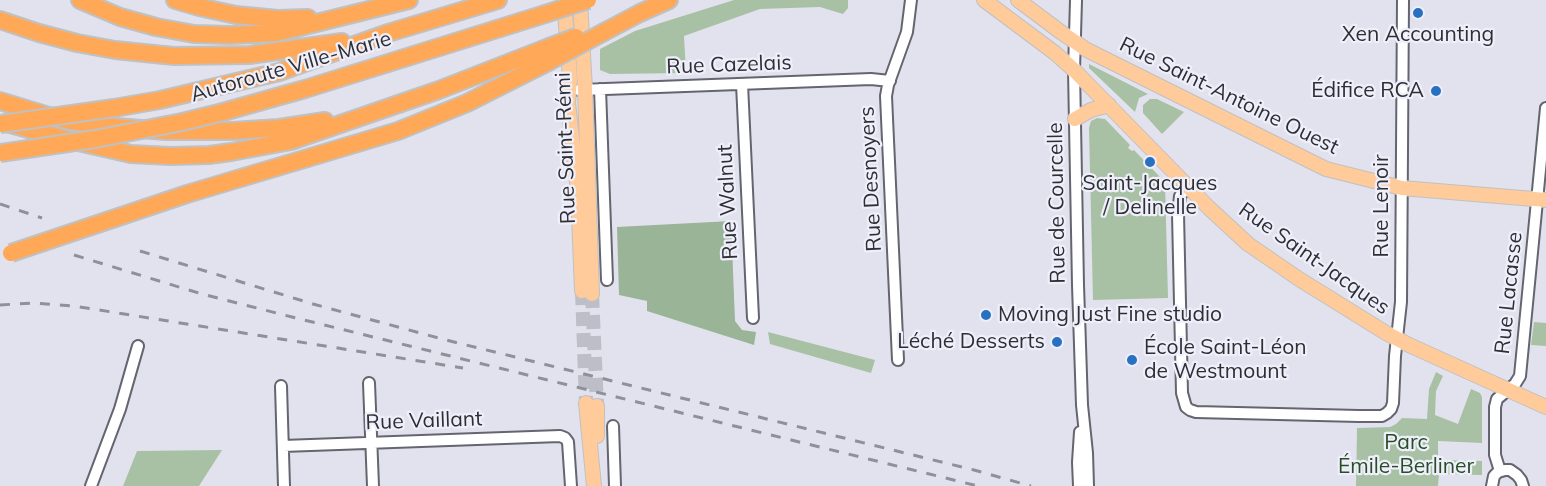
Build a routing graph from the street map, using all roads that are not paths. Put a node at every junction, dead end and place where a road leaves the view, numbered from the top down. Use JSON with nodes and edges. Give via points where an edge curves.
{"nodes":[{"id":1,"x":80,"y":0,"type":"edge"},
{"id":2,"x":175,"y":0,"type":"edge"},
{"id":3,"x":409,"y":0,"type":"edge"},
{"id":4,"x":498,"y":0,"type":"edge"},
{"id":5,"x":564,"y":0,"type":"edge"},
{"id":6,"x":580,"y":0,"type":"edge"},
{"id":7,"x":588,"y":0,"type":"edge"},
{"id":8,"x":669,"y":0,"type":"edge"},
{"id":9,"x":911,"y":0,"type":"edge"},
{"id":10,"x":984,"y":0,"type":"edge"},
{"id":11,"x":1018,"y":0,"type":"edge"},
{"id":12,"x":1076,"y":0,"type":"edge"},
{"id":13,"x":1402,"y":0,"type":"edge"},
{"id":14,"x":371,"y":10,"type":"junction"},
{"id":15,"x":0,"y":20,"type":"edge"},
{"id":16,"x":388,"y":33,"type":"junction"},
{"id":17,"x":1075,"y":42,"type":"junction"},
{"id":18,"x":550,"y":54,"type":"junction"},
{"id":19,"x":1074,"y":70,"type":"junction"},
{"id":20,"x":890,"y":81,"type":"junction"},
{"id":21,"x":742,"y":84,"type":"junction"},
{"id":22,"x":585,"y":89,"type":"junction"},
{"id":23,"x":600,"y":89,"type":"junction"},
{"id":24,"x":570,"y":90,"type":"junction"},
{"id":25,"x":0,"y":101,"type":"edge"},
{"id":26,"x":1109,"y":105,"type":"junction"},
{"id":27,"x":1546,"y":108,"type":"edge"},
{"id":28,"x":366,"y":114,"type":"junction"},
{"id":29,"x":1075,"y":119,"type":"junction"},
{"id":30,"x":0,"y":122,"type":"edge"},
{"id":31,"x":0,"y":153,"type":"edge"},
{"id":32,"x":1188,"y":186,"type":"junction"},
{"id":33,"x":1402,"y":188,"type":"junction"},
{"id":34,"x":1542,"y":200,"type":"edge"},
{"id":35,"x":6,"y":255,"type":"edge"},
{"id":36,"x":607,"y":280,"type":"dead end"},
{"id":37,"x":753,"y":318,"type":"dead end"},
{"id":38,"x":1397,"y":340,"type":"junction"},
{"id":39,"x":138,"y":346,"type":"dead end"},
{"id":40,"x":898,"y":360,"type":"dead end"},
{"id":41,"x":369,"y":383,"type":"dead end"},
{"id":42,"x":281,"y":386,"type":"dead end"},
{"id":43,"x":1508,"y":390,"type":"junction"},
{"id":44,"x":592,"y":405,"type":"tunnel mouth"},
{"id":45,"x":1082,"y":405,"type":"junction"},
{"id":46,"x":1546,"y":407,"type":"edge"},
{"id":47,"x":613,"y":426,"type":"dead end"},
{"id":48,"x":372,"y":442,"type":"junction"},
{"id":49,"x":283,"y":446,"type":"junction"},
{"id":50,"x":1500,"y":471,"type":"junction"},
{"id":51,"x":91,"y":486,"type":"edge"},
{"id":52,"x":284,"y":486,"type":"edge"},
{"id":53,"x":373,"y":486,"type":"edge"},
{"id":54,"x":571,"y":486,"type":"edge"},
{"id":55,"x":596,"y":486,"type":"edge"},
{"id":56,"x":615,"y":486,"type":"edge"},
{"id":57,"x":1079,"y":486,"type":"edge"},
{"id":58,"x":1088,"y":486,"type":"edge"},
{"id":59,"x":1492,"y":486,"type":"edge"},
{"id":60,"x":1523,"y":486,"type":"edge"}],
"edges":[{"from":1,"to":14,"type":"highway","via":[[143,24],[212,35],[276,33]]},
{"from":2,"to":14,"type":"highway","via":[[224,13],[278,19]]},
{"from":3,"to":14,"type":"highway"},
{"from":4,"to":16,"type":"highway","name":"Autoroute Ville-Marie"},
{"from":5,"to":24,"type":"main road","name":"Rue Saint-Rémi"},
{"from":6,"to":22,"type":"main road","name":"Rue Saint-Rémi"},
{"from":7,"to":31,"type":"highway","name":"Autoroute Ville-Marie","bridge":true,"via":[[223,112],[95,139]]},
{"from":8,"to":18,"type":"highway","bridge":true},
{"from":9,"to":20,"type":"street","name":"Rue Desnoyers","via":[[907,32]]},
{"from":10,"to":19,"type":"main road","name":"Rue Saint-Jacques"},
{"from":11,"to":17,"type":"main road"},
{"from":12,"to":17,"type":"street","name":"Rue de Courcelle"},
{"from":13,"to":33,"type":"street","name":"Rue Lenoir"},
{"from":15,"to":16,"type":"highway","via":[[77,43],[174,56],[260,54]]},
{"from":16,"to":30,"type":"highway","name":"Autoroute Ville-Marie","bridge":true,"via":[[270,75],[160,100]]},
{"from":17,"to":19,"type":"street","name":"Rue de Courcelle"},
{"from":17,"to":33,"type":"main road","name":"Rue Saint-Antoine Ouest","via":[[1316,165]]},
{"from":18,"to":28,"type":"highway"},
{"from":18,"to":35,"type":"highway","bridge":true,"via":[[466,103],[413,125],[187,194]]},
{"from":19,"to":26,"type":"main road","name":"Rue Saint-Jacques"},
{"from":19,"to":29,"type":"street","name":"Rue de Courcelle"},
{"from":20,"to":21,"type":"street","name":"Rue Cazelais"},
{"from":20,"to":40,"type":"street","name":"Rue Desnoyers","via":[[886,100]]},
{"from":21,"to":23,"type":"street","name":"Rue Cazelais"},
{"from":21,"to":37,"type":"street","name":"Rue Walnut"},
{"from":22,"to":23,"type":"street","name":"Rue Cazelais"},
{"from":22,"to":24,"type":"street","name":"Rue Cazelais"},
{"from":22,"to":24,"type":"main road","name":"Rue Saint-Rémi","via":[[587,292],[568,103]]},
{"from":23,"to":36,"type":"street","name":"Rue Saint-Rémi"},
{"from":25,"to":28,"type":"highway","via":[[70,121],[166,131],[279,128]]},
{"from":26,"to":29,"type":"main road"},
{"from":26,"to":32,"type":"main road","name":"Rue Saint-Jacques"},
{"from":27,"to":34,"type":"street","name":"Rue Lacasse"},
{"from":28,"to":30,"type":"highway","via":[[274,145],[220,154],[170,156],[115,152]]},
{"from":29,"to":45,"type":"street","name":"Rue de Courcelle"},
{"from":32,"to":38,"type":"main road","name":"Rue Saint-Jacques","via":[[1248,244]]},
{"from":32,"to":38,"type":"street","name":"Rue Lenoir","via":[[1180,196],[1178,214],[1182,393],[1190,410],[1382,416],[1393,403]]},
{"from":33,"to":34,"type":"main road","name":"Rue Saint-Antoine Ouest"},
{"from":33,"to":38,"type":"street","name":"Rue Lenoir"},
{"from":34,"to":43,"type":"street","name":"Rue Lacasse","via":[[1520,376]]},
{"from":38,"to":43,"type":"main road","name":"Rue Saint-Jacques"},
{"from":39,"to":51,"type":"street"},
{"from":41,"to":48,"type":"street"},
{"from":42,"to":49,"type":"street"},
{"from":43,"to":46,"type":"main road","name":"Rue Saint-Jacques"},
{"from":43,"to":50,"type":"street","name":"Rue Lacasse","via":[[1494,407],[1495,455]]},
{"from":44,"to":55,"type":"main road"},
{"from":45,"to":57,"type":"street","name":"Rue de Courcelle"},
{"from":45,"to":58,"type":"street","name":"Rue de Courcelle"},
{"from":47,"to":56,"type":"street"},
{"from":48,"to":49,"type":"street","name":"Rue Vaillant"},
{"from":48,"to":53,"type":"street"},
{"from":48,"to":54,"type":"street","name":"Rue Vaillant","via":[[560,436],[569,444]]},
{"from":49,"to":52,"type":"street"},
{"from":50,"to":59,"type":"street"},
{"from":50,"to":60,"type":"street","via":[[1517,475]]}]}
